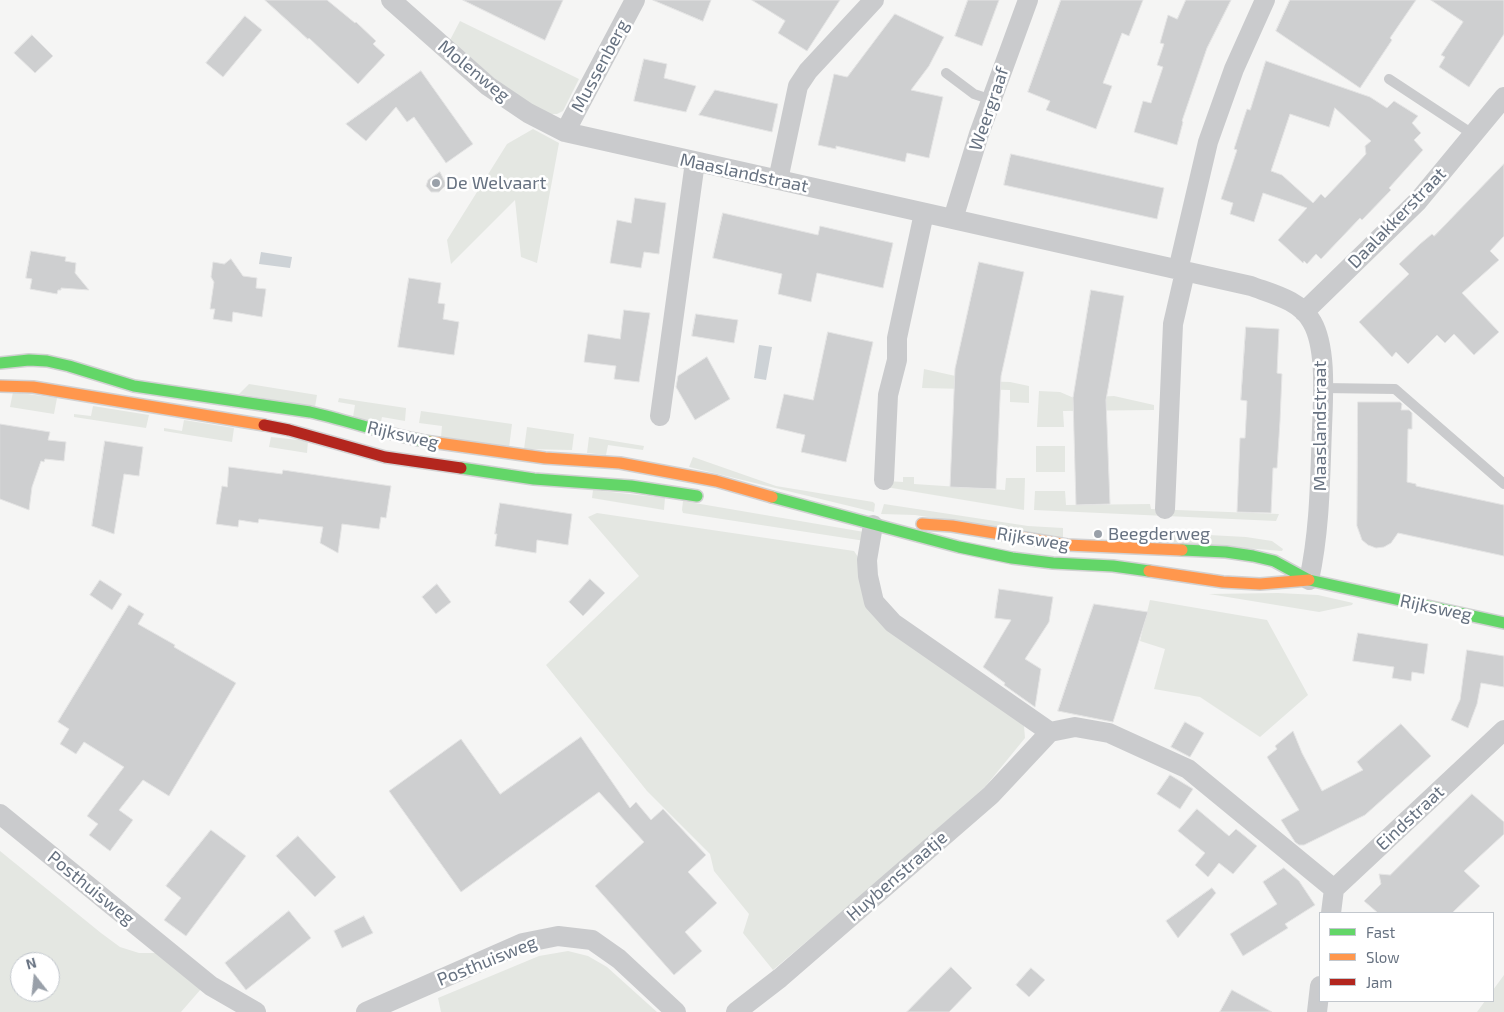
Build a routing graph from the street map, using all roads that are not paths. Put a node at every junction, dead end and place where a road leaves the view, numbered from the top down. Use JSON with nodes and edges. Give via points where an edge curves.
{"nodes":[{"id":1,"x":391,"y":0,"type":"edge"},
{"id":2,"x":635,"y":0,"type":"edge"},
{"id":3,"x":874,"y":0,"type":"edge"},
{"id":4,"x":1028,"y":0,"type":"edge"},
{"id":5,"x":1264,"y":0,"type":"edge"},
{"id":6,"x":946,"y":72,"type":"dead end"},
{"id":7,"x":1389,"y":79,"type":"dead end"},
{"id":8,"x":1504,"y":96,"type":"edge"},
{"id":9,"x":992,"y":100,"type":"junction"},
{"id":10,"x":565,"y":132,"type":"junction"},
{"id":11,"x":1474,"y":135,"type":"junction"},
{"id":12,"x":695,"y":162,"type":"junction"},
{"id":13,"x":778,"y":180,"type":"junction"},
{"id":14,"x":924,"y":213,"type":"junction"},
{"id":15,"x":953,"y":219,"type":"junction"},
{"id":16,"x":1181,"y":271,"type":"junction"},
{"id":17,"x":1304,"y":312,"type":"junction"},
{"id":18,"x":0,"y":363,"type":"edge"},
{"id":19,"x":0,"y":386,"type":"edge"},
{"id":20,"x":1323,"y":388,"type":"junction"},
{"id":21,"x":660,"y":416,"type":"dead end"},
{"id":22,"x":884,"y":480,"type":"dead end"},
{"id":23,"x":1504,"y":484,"type":"edge"},
{"id":24,"x":705,"y":498,"type":"dead end"},
{"id":25,"x":770,"y":508,"type":"dead end"},
{"id":26,"x":808,"y":508,"type":"junction"},
{"id":27,"x":1165,"y":509,"type":"dead end"},
{"id":28,"x":873,"y":525,"type":"junction"},
{"id":29,"x":1309,"y":580,"type":"junction"},
{"id":30,"x":1504,"y":623,"type":"edge"},
{"id":31,"x":1504,"y":730,"type":"edge"},
{"id":32,"x":1050,"y":732,"type":"junction"},
{"id":33,"x":0,"y":814,"type":"edge"},
{"id":34,"x":1334,"y":889,"type":"junction"},
{"id":35,"x":1330,"y":912,"type":"edge"},
{"id":36,"x":1319,"y":995,"type":"edge"},
{"id":37,"x":256,"y":1012,"type":"edge"},
{"id":38,"x":366,"y":1012,"type":"edge"},
{"id":39,"x":676,"y":1012,"type":"edge"},
{"id":40,"x":736,"y":1012,"type":"edge"},
{"id":41,"x":1317,"y":1012,"type":"edge"}],
"edges":[{"from":1,"to":10,"type":"street","name":"Molenweg","via":[[488,86],[528,113]]},
{"from":2,"to":10,"type":"street","name":"Mussenberg"},
{"from":3,"to":13,"type":"street","via":[[798,86]]},
{"from":4,"to":9,"type":"street","name":"Weergraaf"},
{"from":5,"to":16,"type":"street","via":[[1234,69],[1208,142]]},
{"from":6,"to":9,"type":"lane","via":[[974,94]]},
{"from":7,"to":11,"type":"lane"},
{"from":8,"to":11,"type":"street","name":"Daalakkerstraat"},
{"from":9,"to":15,"type":"street","name":"Weergraaf"},
{"from":10,"to":12,"type":"street","name":"Maaslandstraat"},
{"from":11,"to":17,"type":"street","name":"Daalakkerstraat","via":[[1418,201]]},
{"from":12,"to":13,"type":"street","name":"Maaslandstraat"},
{"from":12,"to":21,"type":"street"},
{"from":13,"to":14,"type":"street","name":"Maaslandstraat"},
{"from":14,"to":15,"type":"street","name":"Maaslandstraat"},
{"from":14,"to":22,"type":"street","via":[[888,395]]},
{"from":15,"to":16,"type":"street","name":"Maaslandstraat"},
{"from":16,"to":17,"type":"street","name":"Maaslandstraat","via":[[1251,286],[1288,300]]},
{"from":16,"to":27,"type":"street","via":[[1173,324]]},
{"from":17,"to":20,"type":"street","name":"Maaslandstraat","via":[[1317,336]]},
{"from":18,"to":26,"type":"main road","name":"Rijksweg","via":[[47,361],[119,383],[310,412],[396,436],[454,446],[545,458],[620,463],[716,481]]},
{"from":19,"to":24,"type":"main road","name":"Rijksweg","via":[[33,387],[275,427],[404,460],[534,479],[630,486]]},
{"from":20,"to":23,"type":"lane","via":[[1395,389]]},
{"from":20,"to":29,"type":"street","name":"Maaslandstraat","via":[[1316,542]]},
{"from":25,"to":26,"type":"main road","name":"Rijksweg"},
{"from":26,"to":28,"type":"main road","name":"Rijksweg"},
{"from":28,"to":29,"type":"main road","name":"Rijksweg","via":[[1012,558],[1120,566],[1223,582],[1260,584]]},
{"from":28,"to":29,"type":"main road","name":"Rijksweg","via":[[952,526],[1067,545],[1226,552],[1274,561]]},
{"from":28,"to":32,"type":"street","via":[[867,560],[874,602],[892,623]]},
{"from":29,"to":30,"type":"main road","name":"Rijksweg"},
{"from":31,"to":34,"type":"street","name":"Eindstraat"},
{"from":32,"to":34,"type":"street","via":[[1075,727],[1109,733],[1188,769]]},
{"from":32,"to":40,"type":"street","name":"Huybenstraatje","via":[[991,795],[780,978]]},
{"from":33,"to":37,"type":"street","name":"Posthuisweg","via":[[210,986]]},
{"from":34,"to":35,"type":"street"},
{"from":36,"to":41,"type":"street"},
{"from":38,"to":39,"type":"street","name":"Posthuisweg","via":[[523,942],[558,936],[592,940],[619,959]]}]}
